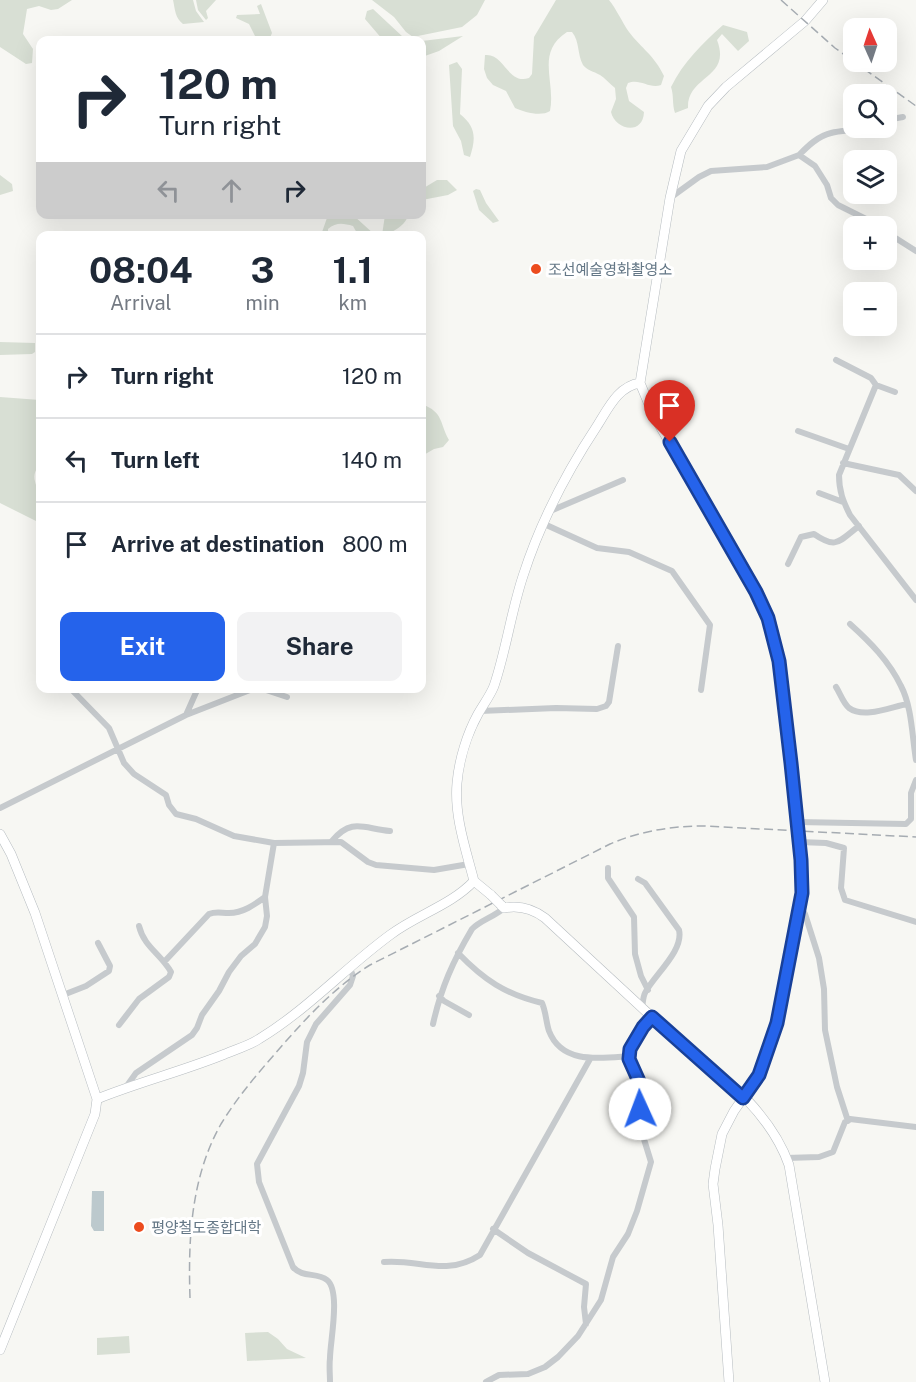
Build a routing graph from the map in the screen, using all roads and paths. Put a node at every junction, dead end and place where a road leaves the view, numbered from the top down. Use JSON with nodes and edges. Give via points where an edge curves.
{"nodes":[{"id":1,"x":823,"y":0,"type":"edge"},
{"id":2,"x":903,"y":117,"type":"dead end"},
{"id":3,"x":897,"y":118,"type":"edge"},
{"id":4,"x":843,"y":132,"type":"edge"},
{"id":5,"x":799,"y":155,"type":"junction"},
{"id":6,"x":670,"y":198,"type":"junction"},
{"id":7,"x":860,"y":216,"type":"edge"},
{"id":8,"x":897,"y":239,"type":"edge"},
{"id":9,"x":916,"y":251,"type":"edge"},
{"id":10,"x":837,"y":360,"type":"dead end"},
{"id":11,"x":640,"y":383,"type":"junction"},
{"id":12,"x":876,"y":385,"type":"junction"},
{"id":13,"x":895,"y":392,"type":"dead end"},
{"id":14,"x":798,"y":431,"type":"dead end"},
{"id":15,"x":849,"y":449,"type":"junction"},
{"id":16,"x":843,"y":463,"type":"junction"},
{"id":17,"x":623,"y":480,"type":"dead end"},
{"id":18,"x":916,"y":491,"type":"edge"},
{"id":19,"x":819,"y":493,"type":"dead end"},
{"id":20,"x":843,"y":502,"type":"junction"},
{"id":21,"x":548,"y":512,"type":"junction"},
{"id":22,"x":542,"y":523,"type":"junction"},
{"id":23,"x":859,"y":526,"type":"junction"},
{"id":24,"x":788,"y":564,"type":"dead end"},
{"id":25,"x":916,"y":600,"type":"edge"},
{"id":26,"x":850,"y":624,"type":"dead end"},
{"id":27,"x":618,"y":646,"type":"dead end"},
{"id":28,"x":836,"y":687,"type":"dead end"},
{"id":29,"x":701,"y":690,"type":"dead end"},
{"id":30,"x":75,"y":693,"type":"edge"},
{"id":31,"x":196,"y":693,"type":"edge"},
{"id":32,"x":242,"y":693,"type":"edge"},
{"id":33,"x":275,"y":693,"type":"edge"},
{"id":34,"x":287,"y":697,"type":"dead end"},
{"id":35,"x":907,"y":704,"type":"junction"},
{"id":36,"x":480,"y":711,"type":"junction"},
{"id":37,"x":186,"y":715,"type":"junction"},
{"id":38,"x":118,"y":750,"type":"junction"},
{"id":39,"x":916,"y":760,"type":"edge"},
{"id":40,"x":916,"y":780,"type":"edge"},
{"id":41,"x":0,"y":808,"type":"edge"},
{"id":42,"x":797,"y":822,"type":"junction"},
{"id":43,"x":390,"y":831,"type":"dead end"},
{"id":44,"x":0,"y":834,"type":"edge"},
{"id":45,"x":332,"y":841,"type":"junction"},
{"id":46,"x":799,"y":842,"type":"junction"},
{"id":47,"x":274,"y":843,"type":"junction"},
{"id":48,"x":470,"y":864,"type":"junction"},
{"id":49,"x":608,"y":868,"type":"dead end"},
{"id":50,"x":638,"y":879,"type":"dead end"},
{"id":51,"x":474,"y":881,"type":"junction"},
{"id":52,"x":265,"y":897,"type":"junction"},
{"id":53,"x":503,"y":906,"type":"junction"},
{"id":54,"x":799,"y":906,"type":"junction"},
{"id":55,"x":916,"y":922,"type":"edge"},
{"id":56,"x":139,"y":926,"type":"dead end"},
{"id":57,"x":98,"y":944,"type":"dead end"},
{"id":58,"x":458,"y":953,"type":"junction"},
{"id":59,"x":165,"y":961,"type":"junction"},
{"id":60,"x":350,"y":969,"type":"junction"},
{"id":61,"x":648,"y":990,"type":"junction"},
{"id":62,"x":63,"y":995,"type":"junction"},
{"id":63,"x":439,"y":996,"type":"junction"},
{"id":64,"x":642,"y":1007,"type":"junction"},
{"id":65,"x":469,"y":1014,"type":"dead end"},
{"id":66,"x":652,"y":1017,"type":"junction"},
{"id":67,"x":433,"y":1024,"type":"dead end"},
{"id":68,"x":119,"y":1025,"type":"dead end"},
{"id":69,"x":630,"y":1056,"type":"junction"},
{"id":70,"x":590,"y":1059,"type":"junction"},
{"id":71,"x":126,"y":1087,"type":"junction"},
{"id":72,"x":743,"y":1098,"type":"junction"},
{"id":73,"x":97,"y":1099,"type":"junction"},
{"id":74,"x":848,"y":1120,"type":"junction"},
{"id":75,"x":916,"y":1127,"type":"edge"},
{"id":76,"x":786,"y":1158,"type":"junction"},
{"id":77,"x":493,"y":1229,"type":"junction"},
{"id":78,"x":384,"y":1262,"type":"dead end"},
{"id":79,"x":586,"y":1324,"type":"junction"},
{"id":80,"x":0,"y":1350,"type":"edge"},
{"id":81,"x":528,"y":1374,"type":"junction"},
{"id":82,"x":330,"y":1382,"type":"edge"},
{"id":83,"x":486,"y":1382,"type":"edge"},
{"id":84,"x":531,"y":1382,"type":"edge"},
{"id":85,"x":729,"y":1382,"type":"edge"},
{"id":86,"x":825,"y":1382,"type":"edge"}],
"edges":[{"from":1,"to":6,"type":"street","via":[[805,21],[708,106],[681,150]]},
{"from":2,"to":3,"type":"street"},
{"from":4,"to":5,"type":"street","via":[[817,139]]},
{"from":5,"to":6,"type":"street","via":[[767,167],[711,171]]},
{"from":5,"to":7,"type":"street","via":[[815,166],[838,205]]},
{"from":6,"to":11,"type":"street"},
{"from":8,"to":9,"type":"street"},
{"from":10,"to":12,"type":"street","via":[[871,378]]},
{"from":11,"to":21,"type":"street","via":[[632,384],[617,396]]},
{"from":11,"to":42,"type":"street","via":[[653,414],[768,618],[779,661]]},
{"from":12,"to":13,"type":"street"},
{"from":12,"to":15,"type":"street"},
{"from":14,"to":15,"type":"street"},
{"from":15,"to":16,"type":"street"},
{"from":16,"to":18,"type":"street","via":[[899,475]]},
{"from":16,"to":20,"type":"street","via":[[839,475]]},
{"from":17,"to":21,"type":"street"},
{"from":19,"to":20,"type":"street"},
{"from":20,"to":23,"type":"street"},
{"from":21,"to":22,"type":"street"},
{"from":22,"to":29,"type":"street","via":[[597,548],[629,552],[672,571],[710,625]]},
{"from":22,"to":36,"type":"street","via":[[522,577],[493,687]]},
{"from":23,"to":24,"type":"street","via":[[836,543],[827,543],[814,534],[801,537]]},
{"from":23,"to":25,"type":"street"},
{"from":26,"to":35,"type":"street","via":[[883,657],[902,686]]},
{"from":27,"to":36,"type":"street","via":[[606,706]]},
{"from":28,"to":35,"type":"street","via":[[845,704],[856,712]]},
{"from":30,"to":38,"type":"street","via":[[109,728]]},
{"from":31,"to":37,"type":"street"},
{"from":32,"to":37,"type":"street"},
{"from":33,"to":34,"type":"street"},
{"from":35,"to":39,"type":"street"},
{"from":36,"to":48,"type":"street","via":[[469,734],[457,782],[459,824]]},
{"from":37,"to":38,"type":"street"},
{"from":38,"to":41,"type":"street"},
{"from":38,"to":47,"type":"street","via":[[134,774],[166,795],[176,814],[234,836]]},
{"from":40,"to":42,"type":"street","via":[[911,794],[910,823]]},
{"from":42,"to":46,"type":"street"},
{"from":43,"to":45,"type":"street","via":[[351,826]]},
{"from":44,"to":62,"type":"street","via":[[35,913]]},
{"from":45,"to":47,"type":"street"},
{"from":45,"to":48,"type":"street","via":[[341,842],[376,865],[434,870]]},
{"from":46,"to":54,"type":"street"},
{"from":46,"to":55,"type":"street","via":[[844,848],[841,888],[845,900]]},
{"from":47,"to":52,"type":"street"},
{"from":48,"to":51,"type":"street"},
{"from":49,"to":61,"type":"street","via":[[608,878],[634,917],[635,954]]},
{"from":50,"to":61,"type":"street","via":[[680,930],[669,960]]},
{"from":51,"to":53,"type":"street","bridge":true},
{"from":51,"to":60,"type":"street","via":[[461,894],[393,933]]},
{"from":52,"to":59,"type":"street","via":[[238,912],[209,914]]},
{"from":52,"to":71,"type":"street","via":[[267,916],[262,933],[229,972],[192,1035],[136,1073]]},
{"from":53,"to":58,"type":"street","via":[[472,929]]},
{"from":53,"to":64,"type":"street","via":[[538,912]]},
{"from":54,"to":72,"type":"street","via":[[777,1023],[759,1075]]},
{"from":54,"to":74,"type":"street","via":[[806,914],[819,958],[825,1030]]},
{"from":56,"to":59,"type":"street","via":[[151,950]]},
{"from":57,"to":62,"type":"street","via":[[109,971]]},
{"from":58,"to":63,"type":"street"},
{"from":58,"to":70,"type":"street","via":[[487,980],[542,1003],[555,1042],[571,1054]]},
{"from":59,"to":68,"type":"street","via":[[169,976],[140,999]]},
{"from":60,"to":71,"type":"street","via":[[257,1040]]},
{"from":60,"to":82,"type":"street","via":[[353,979],[316,1024],[307,1042],[299,1086],[258,1164],[259,1182],[293,1267],[300,1273],[324,1278],[331,1285],[334,1313]]},
{"from":61,"to":64,"type":"street"},
{"from":62,"to":73,"type":"street"},
{"from":63,"to":65,"type":"street"},
{"from":63,"to":67,"type":"street"},
{"from":64,"to":66,"type":"street"},
{"from":66,"to":69,"type":"street","via":[[630,1049]]},
{"from":66,"to":72,"type":"street"},
{"from":69,"to":70,"type":"street"},
{"from":69,"to":79,"type":"street","via":[[642,1088],[639,1123],[651,1162],[628,1234],[613,1257],[601,1300]]},
{"from":70,"to":77,"type":"street"},
{"from":71,"to":73,"type":"street"},
{"from":72,"to":76,"type":"street","via":[[764,1120]]},
{"from":72,"to":85,"type":"street","via":[[723,1134],[714,1184]]},
{"from":73,"to":80,"type":"street","via":[[95,1114]]},
{"from":74,"to":75,"type":"street"},
{"from":74,"to":76,"type":"street","via":[[833,1152],[819,1157]]},
{"from":76,"to":86,"type":"street"},
{"from":77,"to":78,"type":"street","via":[[480,1255],[462,1265]]},
{"from":77,"to":79,"type":"street","via":[[586,1284]]},
{"from":79,"to":81,"type":"street","via":[[558,1357]]},
{"from":81,"to":83,"type":"street","via":[[499,1375]]},
{"from":81,"to":84,"type":"street"}]}
